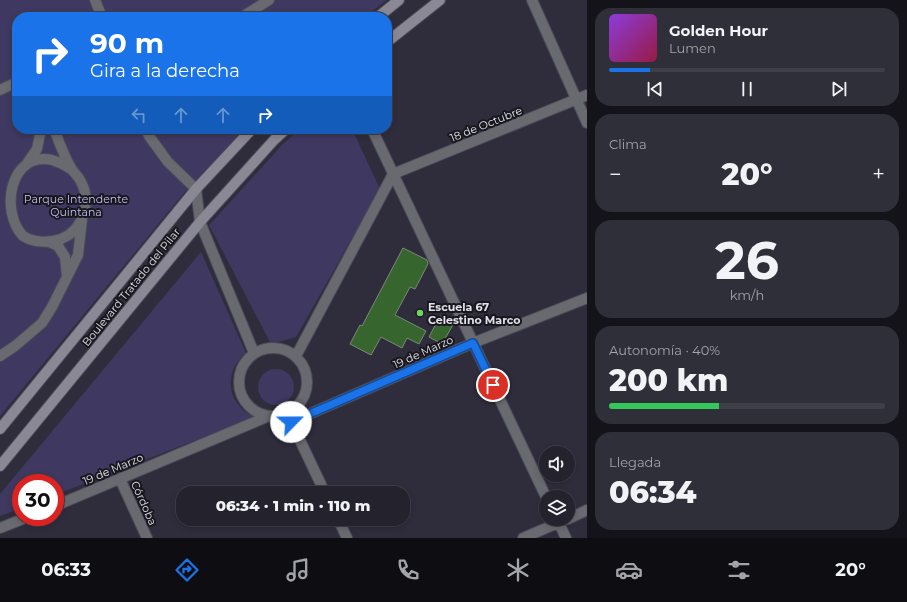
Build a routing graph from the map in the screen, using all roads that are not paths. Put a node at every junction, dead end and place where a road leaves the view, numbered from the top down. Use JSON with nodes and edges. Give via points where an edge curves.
{"nodes":[{"id":1,"x":95,"y":0,"type":"edge"},
{"id":2,"x":269,"y":0,"type":"edge"},
{"id":3,"x":399,"y":0,"type":"edge"},
{"id":4,"x":440,"y":0,"type":"edge"},
{"id":5,"x":532,"y":0,"type":"edge"},
{"id":6,"x":100,"y":12,"type":"edge"},
{"id":7,"x":250,"y":12,"type":"edge"},
{"id":8,"x":384,"y":12,"type":"edge"},
{"id":9,"x":392,"y":38,"type":"edge"},
{"id":10,"x":12,"y":84,"type":"edge"},
{"id":11,"x":0,"y":90,"type":"edge"},
{"id":12,"x":587,"y":95,"type":"edge"},
{"id":13,"x":576,"y":100,"type":"junction"},
{"id":14,"x":587,"y":123,"type":"edge"},
{"id":15,"x":40,"y":134,"type":"edge"},
{"id":16,"x":56,"y":134,"type":"edge"},
{"id":17,"x":148,"y":134,"type":"edge"},
{"id":18,"x":247,"y":134,"type":"edge"},
{"id":19,"x":281,"y":134,"type":"edge"},
{"id":20,"x":374,"y":134,"type":"edge"},
{"id":21,"x":28,"y":162,"type":"junction"},
{"id":22,"x":71,"y":169,"type":"junction"},
{"id":23,"x":393,"y":174,"type":"junction"},
{"id":24,"x":196,"y":188,"type":"junction"},
{"id":25,"x":82,"y":219,"type":"junction"},
{"id":26,"x":200,"y":222,"type":"junction"},
{"id":27,"x":49,"y":242,"type":"junction"},
{"id":28,"x":67,"y":277,"type":"junction"},
{"id":29,"x":587,"y":298,"type":"edge"},
{"id":30,"x":473,"y":343,"type":"junction"},
{"id":31,"x":254,"y":353,"type":"junction"},
{"id":32,"x":0,"y":356,"type":"edge"},
{"id":33,"x":296,"y":356,"type":"junction"},
{"id":34,"x":269,"y":416,"type":"junction"},
{"id":35,"x":289,"y":418,"type":"junction"},
{"id":36,"x":0,"y":429,"type":"edge"},
{"id":37,"x":2,"y":461,"type":"edge"},
{"id":38,"x":120,"y":479,"type":"junction"},
{"id":39,"x":322,"y":486,"type":"edge"},
{"id":40,"x":543,"y":490,"type":"edge"},
{"id":41,"x":64,"y":502,"type":"edge"},
{"id":42,"x":587,"y":510,"type":"edge"},
{"id":43,"x":575,"y":515,"type":"edge"},
{"id":44,"x":12,"y":523,"type":"edge"},
{"id":45,"x":341,"y":526,"type":"edge"},
{"id":46,"x":550,"y":526,"type":"edge"},
{"id":47,"x":564,"y":526,"type":"edge"},
{"id":48,"x":0,"y":528,"type":"edge"},
{"id":49,"x":147,"y":538,"type":"edge"},
{"id":50,"x":347,"y":538,"type":"edge"},
{"id":51,"x":523,"y":538,"type":"edge"},
{"id":52,"x":566,"y":538,"type":"edge"}],
"edges":[{"from":1,"to":6,"type":"street"},
{"from":2,"to":7,"type":"street"},
{"from":3,"to":8,"type":"main road"},
{"from":4,"to":9,"type":"main road"},
{"from":5,"to":13,"type":"street"},
{"from":10,"to":11,"type":"street"},
{"from":12,"to":13,"type":"street","name":"18 de Octubre"},
{"from":13,"to":14,"type":"street"},
{"from":13,"to":23,"type":"street","name":"18 de Octubre"},
{"from":15,"to":21,"type":"street","via":[[37,149]]},
{"from":16,"to":22,"type":"street"},
{"from":17,"to":24,"type":"street","via":[[168,162]]},
{"from":18,"to":24,"type":"main road","name":"Boulevard Tratado del Pilar"},
{"from":19,"to":26,"type":"main road","name":"Boulevard Tratado del Pilar"},
{"from":20,"to":23,"type":"street"},
{"from":21,"to":22,"type":"street","via":[[51,160]]},
{"from":21,"to":27,"type":"street","via":[[17,170],[6,186],[3,205],[6,218],[23,237]]},
{"from":22,"to":25,"type":"street","via":[[85,192],[86,206]]},
{"from":23,"to":30,"type":"street"},
{"from":23,"to":33,"type":"street"},
{"from":24,"to":26,"type":"street"},
{"from":24,"to":36,"type":"main road","name":"Boulevard Tratado del Pilar"},
{"from":25,"to":27,"type":"street","via":[[74,230],[62,238]]},
{"from":25,"to":28,"type":"street","via":[[78,255]]},
{"from":26,"to":31,"type":"street"},
{"from":26,"to":37,"type":"main road","name":"Boulevard Tratado del Pilar"},
{"from":27,"to":28,"type":"street","via":[[58,246],[65,257]]},
{"from":28,"to":32,"type":"street","via":[[42,323]]},
{"from":29,"to":30,"type":"street","name":"19 de Marzo"},
{"from":30,"to":35,"type":"street","name":"19 de Marzo"},
{"from":30,"to":40,"type":"street"},
{"from":31,"to":33,"type":"street","via":[[274,348]]},
{"from":31,"to":34,"type":"street","via":[[242,367],[238,380],[240,392],[248,406],[258,413]]},
{"from":33,"to":35,"type":"street","via":[[307,376],[307,387],[303,398]]},
{"from":34,"to":35,"type":"street"},
{"from":34,"to":38,"type":"street","name":"19 de Marzo"},
{"from":35,"to":39,"type":"street"},
{"from":38,"to":41,"type":"street","name":"19 de Marzo"},
{"from":38,"to":49,"type":"street","name":"Córdoba"},
{"from":42,"to":43,"type":"street"},
{"from":44,"to":48,"type":"street"},
{"from":45,"to":50,"type":"street"},
{"from":46,"to":51,"type":"street"},
{"from":47,"to":52,"type":"street"}]}
